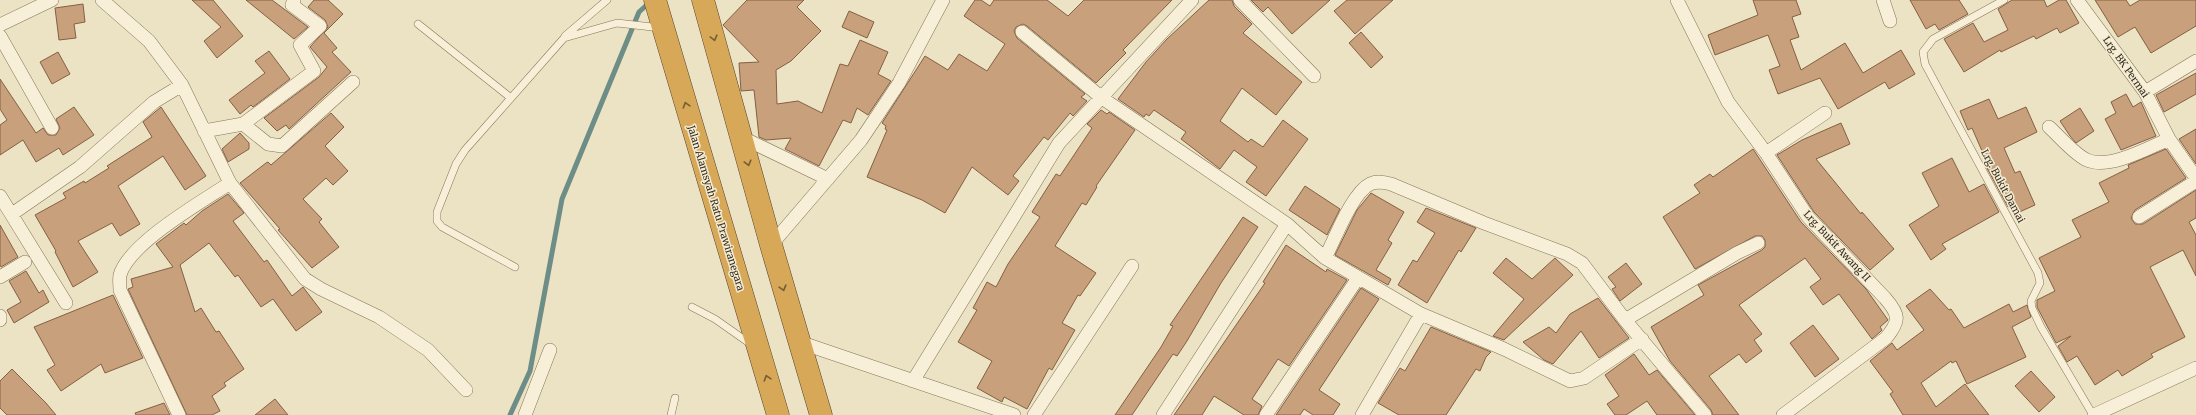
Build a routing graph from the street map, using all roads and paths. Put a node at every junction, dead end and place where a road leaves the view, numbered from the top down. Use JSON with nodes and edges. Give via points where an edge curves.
{"nodes":[{"id":1,"x":52,"y":0,"type":"edge"},
{"id":2,"x":294,"y":0,"type":"edge"},
{"id":3,"x":607,"y":0,"type":"edge"},
{"id":4,"x":703,"y":0,"type":"edge"},
{"id":5,"x":943,"y":0,"type":"edge"},
{"id":6,"x":1192,"y":0,"type":"edge"},
{"id":7,"x":1240,"y":0,"type":"edge"},
{"id":8,"x":1677,"y":0,"type":"edge"},
{"id":9,"x":1883,"y":0,"type":"edge"},
{"id":10,"x":2004,"y":0,"type":"edge"},
{"id":11,"x":2077,"y":0,"type":"edge"},
{"id":12,"x":107,"y":1,"type":"edge"},
{"id":13,"x":655,"y":16,"type":"edge"},
{"id":14,"x":2,"y":20,"type":"edge"},
{"id":15,"x":1890,"y":21,"type":"dead end"},
{"id":16,"x":418,"y":24,"type":"dead end"},
{"id":17,"x":1022,"y":32,"type":"dead end"},
{"id":18,"x":0,"y":36,"type":"edge"},
{"id":19,"x":564,"y":38,"type":"junction"},
{"id":20,"x":2196,"y":61,"type":"edge"},
{"id":21,"x":1314,"y":76,"type":"dead end"},
{"id":22,"x":353,"y":82,"type":"dead end"},
{"id":23,"x":182,"y":85,"type":"junction"},
{"id":24,"x":2145,"y":92,"type":"junction"},
{"id":25,"x":511,"y":98,"type":"junction"},
{"id":26,"x":1102,"y":98,"type":"junction"},
{"id":27,"x":1825,"y":113,"type":"dead end"},
{"id":28,"x":243,"y":124,"type":"junction"},
{"id":29,"x":2049,"y":127,"type":"dead end"},
{"id":30,"x":52,"y":128,"type":"dead end"},
{"id":31,"x":204,"y":131,"type":"junction"},
{"id":32,"x":741,"y":138,"type":"junction"},
{"id":33,"x":2169,"y":139,"type":"junction"},
{"id":34,"x":1766,"y":153,"type":"junction"},
{"id":35,"x":2196,"y":178,"type":"edge"},
{"id":36,"x":828,"y":179,"type":"junction"},
{"id":37,"x":2196,"y":181,"type":"edge"},
{"id":38,"x":230,"y":183,"type":"junction"},
{"id":39,"x":0,"y":196,"type":"edge"},
{"id":40,"x":12,"y":214,"type":"junction"},
{"id":41,"x":2139,"y":217,"type":"dead end"},
{"id":42,"x":1287,"y":224,"type":"junction"},
{"id":43,"x":1758,"y":244,"type":"dead end"},
{"id":44,"x":771,"y":246,"type":"junction"},
{"id":45,"x":1325,"y":258,"type":"junction"},
{"id":46,"x":25,"y":262,"type":"dead end"},
{"id":47,"x":1132,"y":266,"type":"dead end"},
{"id":48,"x":516,"y":267,"type":"dead end"},
{"id":49,"x":0,"y":277,"type":"edge"},
{"id":50,"x":1358,"y":278,"type":"junction"},
{"id":51,"x":66,"y":303,"type":"dead end"},
{"id":52,"x":692,"y":307,"type":"dead end"},
{"id":53,"x":1421,"y":314,"type":"junction"},
{"id":54,"x":0,"y":316,"type":"edge"},
{"id":55,"x":0,"y":320,"type":"edge"},
{"id":56,"x":1624,"y":320,"type":"junction"},
{"id":57,"x":1642,"y":339,"type":"junction"},
{"id":58,"x":799,"y":342,"type":"junction"},
{"id":59,"x":758,"y":349,"type":"junction"},
{"id":60,"x":550,"y":350,"type":"dead end"},
{"id":61,"x":2196,"y":368,"type":"edge"},
{"id":62,"x":913,"y":381,"type":"junction"},
{"id":63,"x":466,"y":390,"type":"dead end"},
{"id":64,"x":675,"y":398,"type":"dead end"},
{"id":65,"x":179,"y":415,"type":"edge"},
{"id":66,"x":525,"y":415,"type":"edge"},
{"id":67,"x":671,"y":415,"type":"edge"},
{"id":68,"x":778,"y":415,"type":"edge"},
{"id":69,"x":821,"y":415,"type":"edge"},
{"id":70,"x":1014,"y":415,"type":"edge"},
{"id":71,"x":1034,"y":415,"type":"edge"},
{"id":72,"x":1163,"y":415,"type":"edge"},
{"id":73,"x":1266,"y":415,"type":"edge"},
{"id":74,"x":1362,"y":415,"type":"edge"},
{"id":75,"x":1705,"y":415,"type":"edge"},
{"id":76,"x":1783,"y":415,"type":"edge"},
{"id":77,"x":2094,"y":415,"type":"edge"}],
"edges":[{"from":1,"to":14,"type":"street"},
{"from":2,"to":28,"type":"street","via":[[292,5],[320,26],[300,45],[314,71]]},
{"from":3,"to":19,"type":"lane"},
{"from":4,"to":32,"type":"highway","one_way":true},
{"from":5,"to":36,"type":"street","via":[[899,83],[860,140]]},
{"from":6,"to":26,"type":"street"},
{"from":7,"to":21,"type":"street"},
{"from":8,"to":34,"type":"street","name":"Lrg. Bukit Awang II","via":[[1728,102]]},
{"from":9,"to":15,"type":"street"},
{"from":10,"to":77,"type":"lane","name":"Lrg. Bukit Damai","via":[[1934,39],[1923,52],[1925,64],[2038,273],[2040,283],[2031,301],[2032,308]]},
{"from":11,"to":24,"type":"street","name":"Lrg. BK Permai"},
{"from":12,"to":23,"type":"street","via":[[149,41]]},
{"from":13,"to":19,"type":"lane","via":[[617,23]]},
{"from":59,"to":13,"type":"highway","name":"Jalan Alamsyah Ratu Prawiranegara","one_way":true},
{"from":16,"to":25,"type":"lane"},
{"from":17,"to":26,"type":"street"},
{"from":18,"to":30,"type":"street"},
{"from":19,"to":25,"type":"lane"},
{"from":20,"to":24,"type":"street"},
{"from":22,"to":28,"type":"street","via":[[282,146],[268,144]]},
{"from":23,"to":31,"type":"street"},
{"from":23,"to":40,"type":"street","via":[[154,102],[80,166]]},
{"from":24,"to":33,"type":"street","name":"Lrg. BK Permai"},
{"from":25,"to":48,"type":"lane","via":[[465,150],[456,164],[437,212],[437,221],[442,227]]},
{"from":26,"to":42,"type":"street"},
{"from":26,"to":62,"type":"street","via":[[1059,143]]},
{"from":27,"to":34,"type":"street"},
{"from":28,"to":31,"type":"street"},
{"from":29,"to":33,"type":"street","via":[[2085,160],[2101,163],[2114,161]]},
{"from":31,"to":38,"type":"street"},
{"from":32,"to":36,"type":"street"},
{"from":32,"to":44,"type":"highway","one_way":true},
{"from":33,"to":35,"type":"street","name":"Lrg. BK Permai"},
{"from":34,"to":76,"type":"street","name":"Lrg. Bukit Awang II","via":[[1808,217],[1886,298],[1895,309],[1897,317],[1896,326],[1886,338]]},
{"from":36,"to":44,"type":"street"},
{"from":37,"to":41,"type":"street"},
{"from":38,"to":63,"type":"street","via":[[305,279],[378,317],[428,350]]},
{"from":38,"to":65,"type":"street","via":[[159,229],[126,263],[120,275],[120,290]]},
{"from":39,"to":40,"type":"street"},
{"from":40,"to":51,"type":"street"},
{"from":42,"to":45,"type":"street"},
{"from":42,"to":72,"type":"street"},
{"from":43,"to":56,"type":"street","via":[[1737,253]]},
{"from":44,"to":58,"type":"highway","one_way":true},
{"from":45,"to":50,"type":"street"},
{"from":45,"to":56,"type":"street","via":[[1356,197],[1363,188],[1379,181],[1567,254],[1582,263]]},
{"from":46,"to":49,"type":"street"},
{"from":47,"to":71,"type":"street"},
{"from":50,"to":53,"type":"street"},
{"from":50,"to":73,"type":"street"},
{"from":52,"to":59,"type":"lane","via":[[715,319]]},
{"from":53,"to":57,"type":"street","via":[[1504,349],[1570,381],[1584,378]]},
{"from":53,"to":74,"type":"street"},
{"from":54,"to":55,"type":"street"},
{"from":56,"to":57,"type":"street"},
{"from":57,"to":75,"type":"street"},
{"from":58,"to":62,"type":"street"},
{"from":58,"to":69,"type":"highway"},
{"from":68,"to":59,"type":"highway","name":"Jalan Alamsyah Ratu Prawiranegara","one_way":true},
{"from":60,"to":66,"type":"street"},
{"from":61,"to":77,"type":"street"},
{"from":62,"to":70,"type":"street"},
{"from":64,"to":67,"type":"lane"}]}
